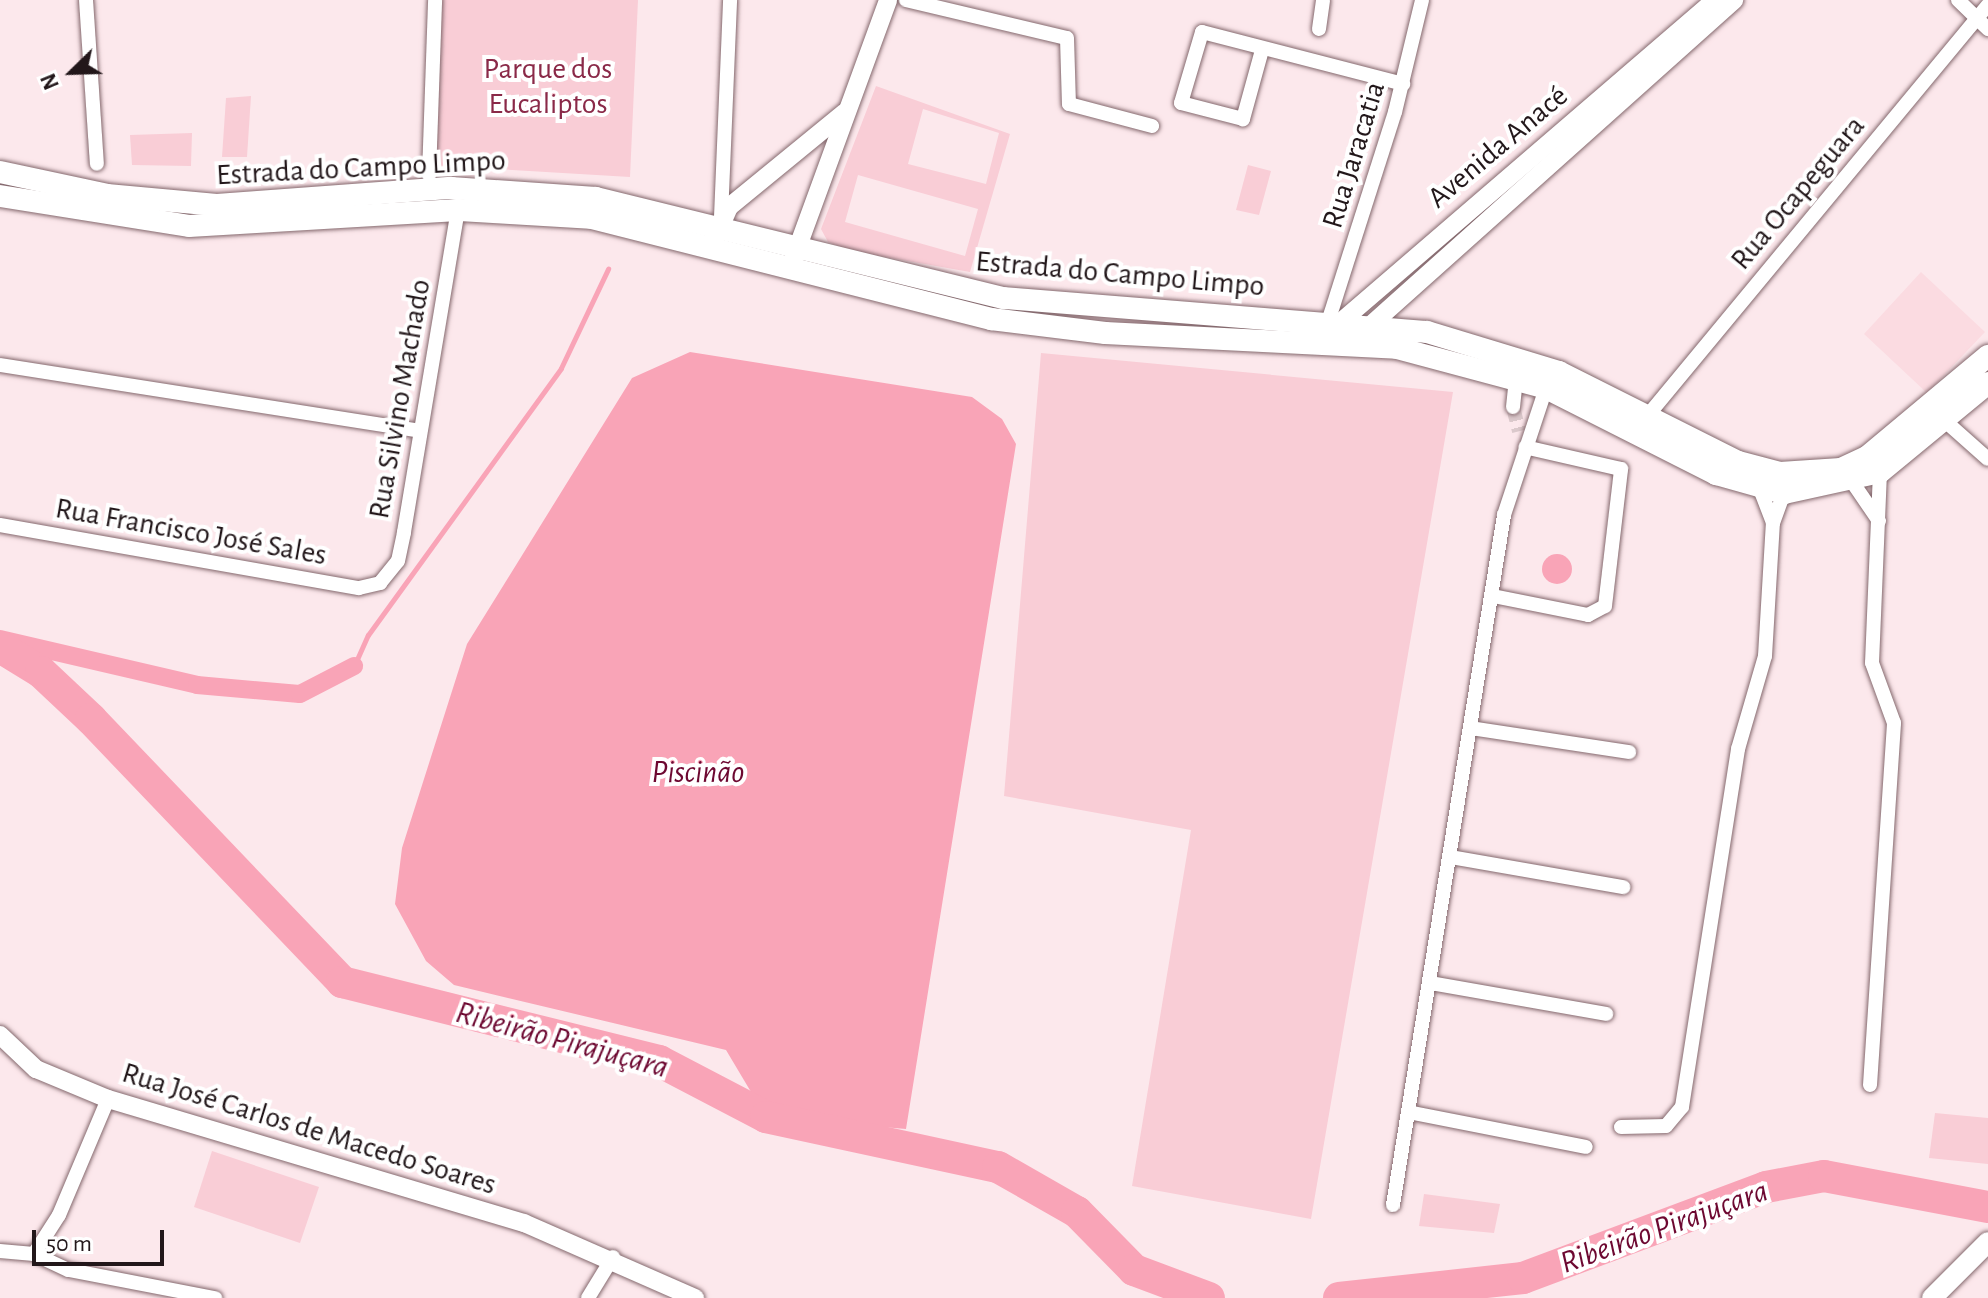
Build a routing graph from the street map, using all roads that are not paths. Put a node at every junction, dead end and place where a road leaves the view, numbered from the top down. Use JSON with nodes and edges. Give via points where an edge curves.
{"nodes":[{"id":1,"x":86,"y":0,"type":"edge"},
{"id":2,"x":435,"y":0,"type":"edge"},
{"id":3,"x":730,"y":0,"type":"edge"},
{"id":4,"x":888,"y":0,"type":"edge"},
{"id":5,"x":906,"y":0,"type":"edge"},
{"id":6,"x":1323,"y":0,"type":"edge"},
{"id":7,"x":1422,"y":0,"type":"edge"},
{"id":8,"x":1734,"y":0,"type":"edge"},
{"id":9,"x":1958,"y":0,"type":"edge"},
{"id":10,"x":1988,"y":5,"type":"edge"},
{"id":11,"x":1714,"y":6,"type":"edge"},
{"id":12,"x":1976,"y":18,"type":"junction"},
{"id":13,"x":1319,"y":29,"type":"dead end"},
{"id":14,"x":1988,"y":29,"type":"edge"},
{"id":15,"x":1262,"y":50,"type":"junction"},
{"id":16,"x":1403,"y":84,"type":"junction"},
{"id":17,"x":846,"y":111,"type":"junction"},
{"id":18,"x":1152,"y":126,"type":"dead end"},
{"id":19,"x":97,"y":164,"type":"dead end"},
{"id":20,"x":0,"y":172,"type":"edge"},
{"id":21,"x":429,"y":175,"type":"dead end"},
{"id":22,"x":0,"y":196,"type":"edge"},
{"id":23,"x":458,"y":210,"type":"junction"},
{"id":24,"x":718,"y":229,"type":"junction"},
{"id":25,"x":794,"y":258,"type":"junction"},
{"id":26,"x":1371,"y":324,"type":"junction"},
{"id":27,"x":1329,"y":328,"type":"junction"},
{"id":28,"x":1351,"y":341,"type":"junction"},
{"id":29,"x":1988,"y":356,"type":"edge"},
{"id":30,"x":0,"y":365,"type":"edge"},
{"id":31,"x":1516,"y":378,"type":"junction"},
{"id":32,"x":1988,"y":383,"type":"edge"},
{"id":33,"x":1546,"y":388,"type":"junction"},
{"id":34,"x":1513,"y":407,"type":"tunnel mouth"},
{"id":35,"x":1649,"y":414,"type":"junction"},
{"id":36,"x":1945,"y":421,"type":"junction"},
{"id":37,"x":420,"y":431,"type":"junction"},
{"id":38,"x":1519,"y":431,"type":"tunnel mouth"},
{"id":39,"x":1525,"y":447,"type":"junction"},
{"id":40,"x":1988,"y":459,"type":"edge"},
{"id":41,"x":1880,"y":472,"type":"junction"},
{"id":42,"x":1853,"y":483,"type":"junction"},
{"id":43,"x":1760,"y":489,"type":"junction"},
{"id":44,"x":1784,"y":493,"type":"junction"},
{"id":45,"x":1880,"y":522,"type":"junction"},
{"id":46,"x":1773,"y":523,"type":"junction"},
{"id":47,"x":0,"y":525,"type":"edge"},
{"id":48,"x":373,"y":587,"type":"joint"},
{"id":49,"x":1493,"y":596,"type":"junction"},
{"id":50,"x":1470,"y":728,"type":"junction"},
{"id":51,"x":1629,"y":752,"type":"dead end"},
{"id":52,"x":1451,"y":857,"type":"junction"},
{"id":53,"x":1623,"y":887,"type":"dead end"},
{"id":54,"x":1431,"y":983,"type":"junction"},
{"id":55,"x":1606,"y":1014,"type":"dead end"},
{"id":56,"x":0,"y":1035,"type":"edge"},
{"id":57,"x":1870,"y":1085,"type":"dead end"},
{"id":58,"x":108,"y":1099,"type":"junction"},
{"id":59,"x":1408,"y":1112,"type":"junction"},
{"id":60,"x":1621,"y":1127,"type":"dead end"},
{"id":61,"x":1586,"y":1147,"type":"dead end"},
{"id":62,"x":1393,"y":1205,"type":"dead end"},
{"id":63,"x":1988,"y":1242,"type":"edge"},
{"id":64,"x":0,"y":1251,"type":"edge"},
{"id":65,"x":34,"y":1254,"type":"junction"},
{"id":66,"x":613,"y":1257,"type":"junction"},
{"id":67,"x":215,"y":1298,"type":"edge"},
{"id":68,"x":588,"y":1298,"type":"edge"},
{"id":69,"x":695,"y":1298,"type":"edge"},
{"id":70,"x":1932,"y":1298,"type":"edge"}],
"edges":[{"from":1,"to":19,"type":"street"},
{"from":2,"to":21,"type":"street"},
{"from":3,"to":24,"type":"street"},
{"from":4,"to":17,"type":"street"},
{"from":5,"to":18,"type":"street","via":[[1067,38],[1069,104]]},
{"from":6,"to":13,"type":"street"},
{"from":7,"to":16,"type":"street","name":"Rua Jaracatia"},
{"from":8,"to":11,"type":"street","name":"Avenida Anacé"},
{"from":9,"to":12,"type":"street"},
{"from":10,"to":12,"type":"street","name":"Rua Ocapeguara"},
{"from":11,"to":26,"type":"street","name":"Avenida Anacé"},
{"from":11,"to":27,"type":"street","name":"Avenida Anacé"},
{"from":12,"to":14,"type":"street"},
{"from":12,"to":35,"type":"street","name":"Rua Ocapeguara"},
{"from":15,"to":15,"type":"street","via":[[1199,34],[1181,103],[1243,119]]},
{"from":15,"to":16,"type":"street"},
{"from":16,"to":27,"type":"street","name":"Rua Jaracatia"},
{"from":17,"to":24,"type":"street"},
{"from":17,"to":25,"type":"street"},
{"from":20,"to":24,"type":"main road","name":"Estrada do Campo Limpo","via":[[107,195],[217,205],[486,188],[619,201]]},
{"from":22,"to":23,"type":"main road","name":"Estrada do Campo Limpo","via":[[189,226]]},
{"from":23,"to":24,"type":"main road","name":"Estrada do Campo Limpo"},
{"from":23,"to":37,"type":"street","name":"Rua Silvino Machado"},
{"from":24,"to":25,"type":"main road","name":"Estrada do Campo Limpo"},
{"from":25,"to":27,"type":"main road","name":"Estrada do Campo Limpo","via":[[1041,326]]},
{"from":26,"to":27,"type":"main road","name":"Estrada do Campo Limpo"},
{"from":26,"to":28,"type":"street","name":"Avenida Anacé"},
{"from":26,"to":35,"type":"main road","name":"Estrada do Campo Limpo","via":[[1492,348]]},
{"from":27,"to":28,"type":"main road","name":"Estrada do Campo Limpo"},
{"from":28,"to":31,"type":"main road","name":"Estrada do Campo Limpo"},
{"from":29,"to":35,"type":"main road","name":"Estrada do Campo Limpo","via":[[1902,434],[1841,469],[1757,468]]},
{"from":30,"to":37,"type":"street"},
{"from":31,"to":33,"type":"main road","name":"Estrada do Campo Limpo"},
{"from":31,"to":34,"type":"street"},
{"from":32,"to":36,"type":"main road","name":"Estrada do Campo Limpo"},
{"from":33,"to":39,"type":"street"},
{"from":33,"to":43,"type":"main road","name":"Estrada do Campo Limpo"},
{"from":36,"to":40,"type":"street"},
{"from":36,"to":41,"type":"main road","name":"Estrada do Campo Limpo"},
{"from":37,"to":48,"type":"street","name":"Rua Silvino Machado","via":[[398,561]]},
{"from":38,"to":39,"type":"street"},
{"from":39,"to":49,"type":"street","via":[[1504,515]]},
{"from":39,"to":49,"type":"street","via":[[1618,466],[1621,487],[1602,611]]},
{"from":41,"to":42,"type":"main road","name":"Estrada do Campo Limpo"},
{"from":41,"to":45,"type":"street"},
{"from":42,"to":44,"type":"main road","name":"Estrada do Campo Limpo"},
{"from":42,"to":45,"type":"street"},
{"from":43,"to":44,"type":"main road","name":"Estrada do Campo Limpo"},
{"from":43,"to":46,"type":"street"},
{"from":44,"to":46,"type":"street"},
{"from":45,"to":57,"type":"street","via":[[1872,663],[1894,723]]},
{"from":46,"to":60,"type":"street","via":[[1765,656],[1738,749],[1682,1107],[1666,1126]]},
{"from":47,"to":48,"type":"street","name":"Rua Francisco José Sales"},
{"from":49,"to":50,"type":"street"},
{"from":50,"to":51,"type":"street"},
{"from":50,"to":52,"type":"street"},
{"from":52,"to":53,"type":"street"},
{"from":52,"to":54,"type":"street"},
{"from":54,"to":55,"type":"street"},
{"from":54,"to":59,"type":"street"},
{"from":56,"to":58,"type":"street","name":"Rua José Carlos de Macedo Soares","via":[[36,1069]]},
{"from":58,"to":65,"type":"street","via":[[59,1215]]},
{"from":58,"to":66,"type":"street","name":"Rua José Carlos de Macedo Soares","via":[[524,1223]]},
{"from":59,"to":61,"type":"street"},
{"from":59,"to":62,"type":"street"},
{"from":63,"to":70,"type":"main road"},
{"from":64,"to":65,"type":"street"},
{"from":65,"to":67,"type":"street","via":[[69,1270]]},
{"from":66,"to":68,"type":"street"},
{"from":66,"to":69,"type":"street","name":"Rua José Carlos de Macedo Soares"}]}
